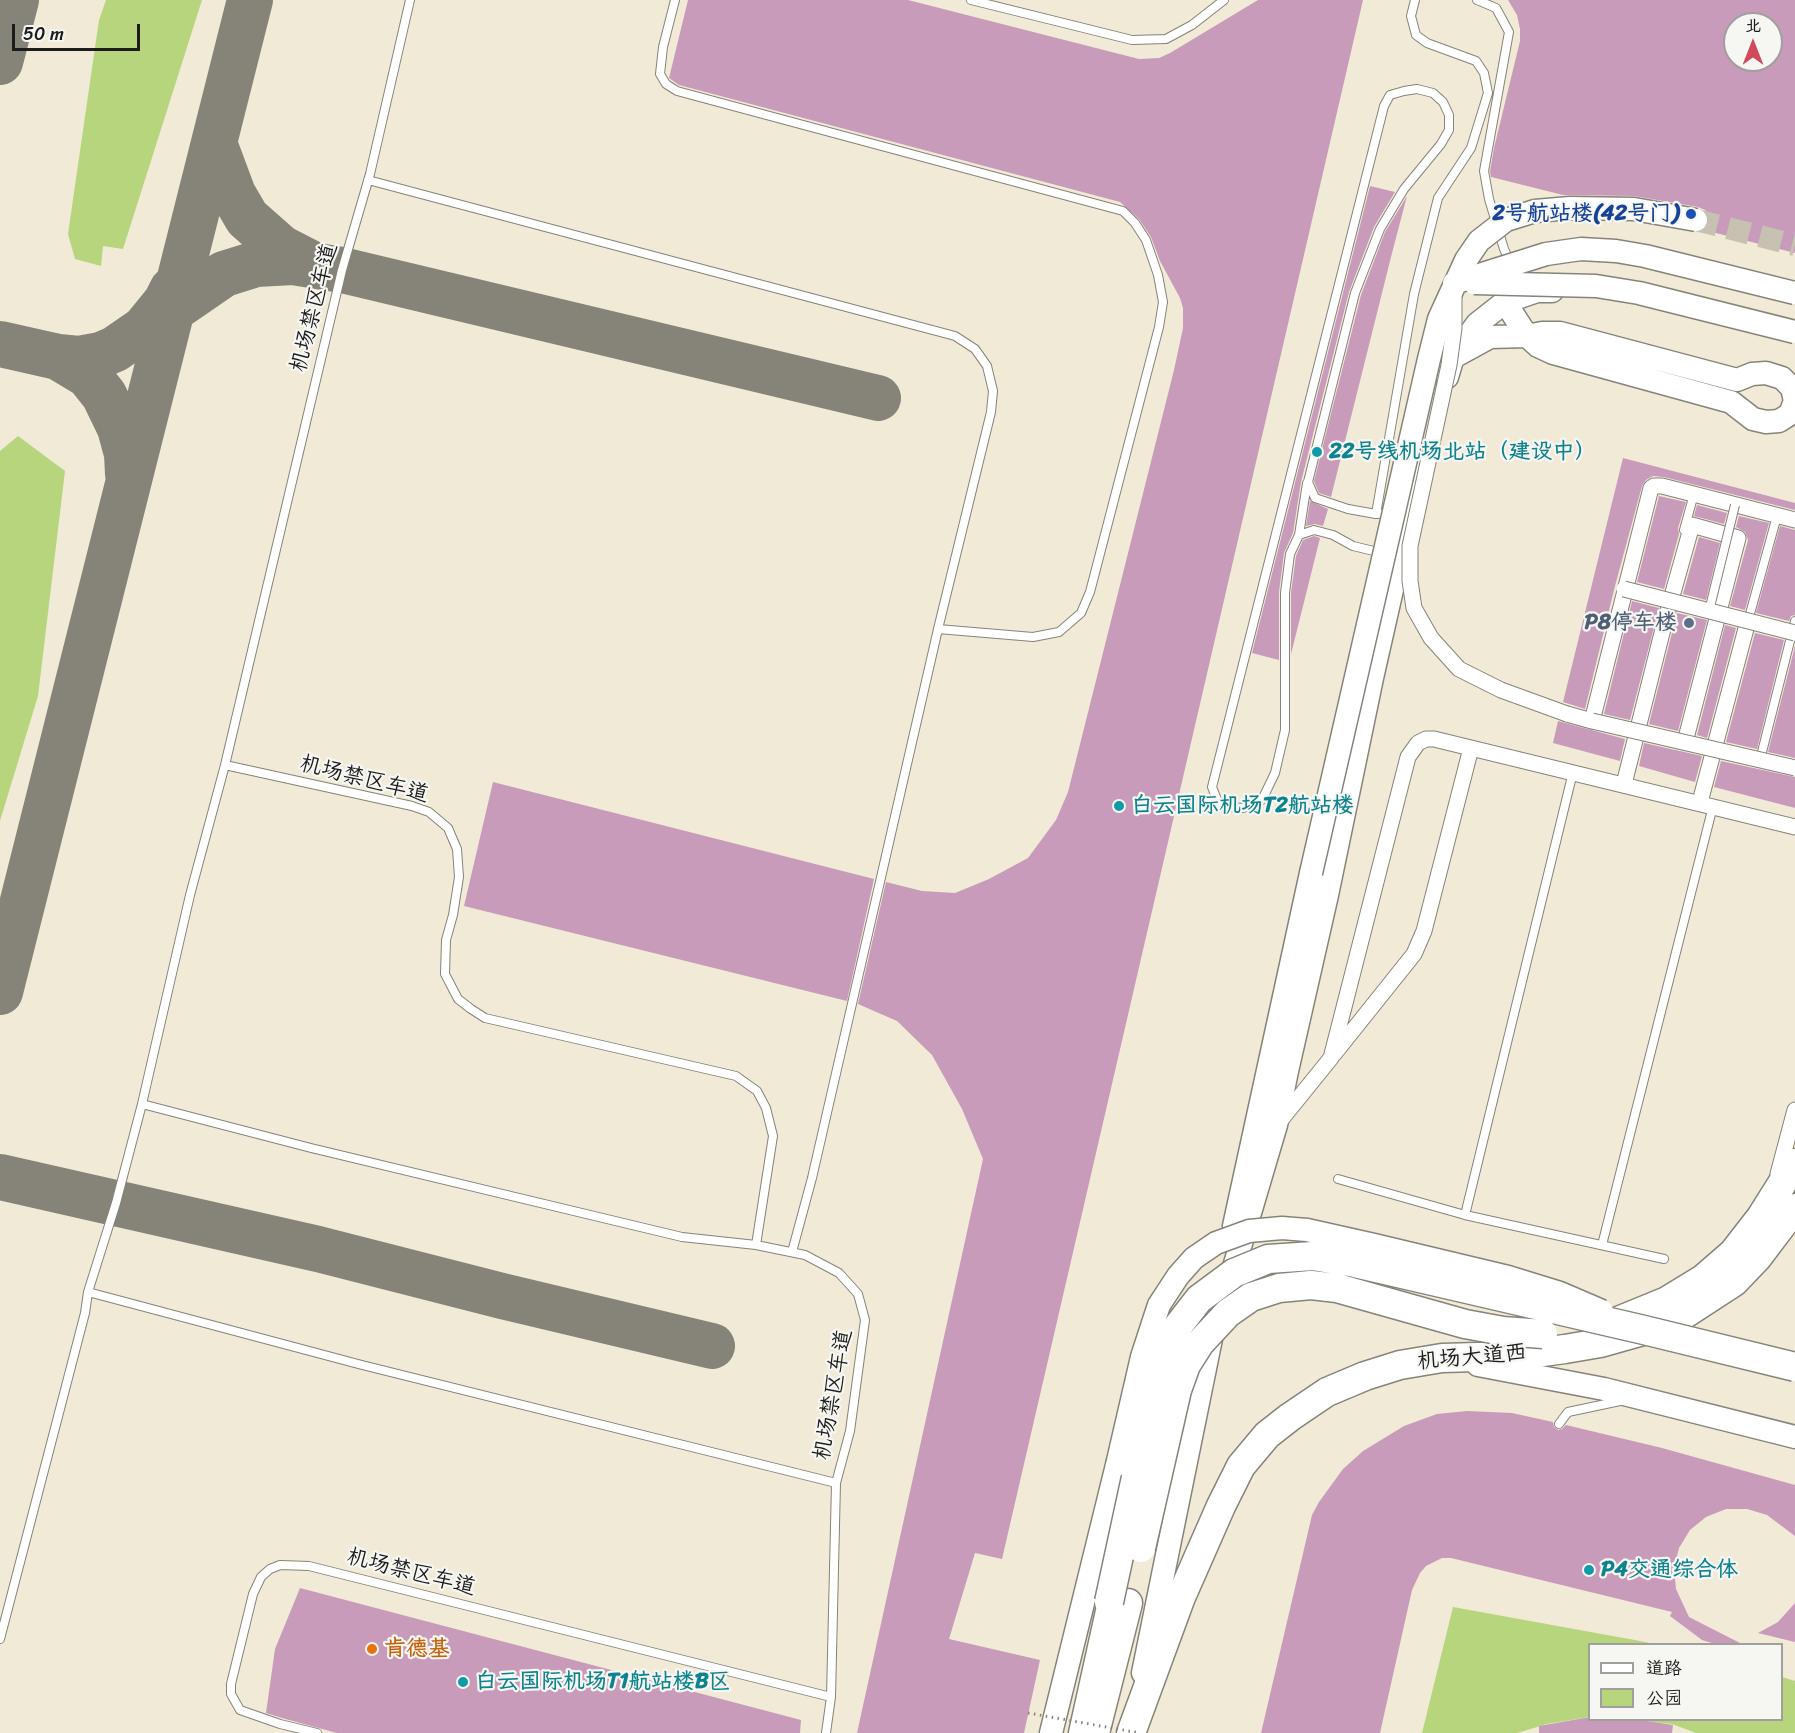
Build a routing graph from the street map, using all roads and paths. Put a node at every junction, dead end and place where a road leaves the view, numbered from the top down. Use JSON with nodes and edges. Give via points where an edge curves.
{"nodes":[{"id":1,"x":410,"y":0,"type":"edge"},
{"id":2,"x":675,"y":0,"type":"edge"},
{"id":3,"x":971,"y":0,"type":"edge"},
{"id":4,"x":1224,"y":0,"type":"edge"},
{"id":5,"x":1415,"y":0,"type":"edge"},
{"id":6,"x":1477,"y":0,"type":"edge"},
{"id":7,"x":368,"y":180,"type":"junction"},
{"id":8,"x":1696,"y":220,"type":"tunnel mouth"},
{"id":9,"x":1454,"y":283,"type":"junction"},
{"id":10,"x":1537,"y":291,"type":"junction"},
{"id":11,"x":1795,"y":293,"type":"edge"},
{"id":12,"x":1505,"y":302,"type":"junction"},
{"id":13,"x":1795,"y":332,"type":"edge"},
{"id":14,"x":1527,"y":336,"type":"junction"},
{"id":15,"x":1795,"y":341,"type":"edge"},
{"id":16,"x":1453,"y":357,"type":"junction"},
{"id":17,"x":1308,"y":482,"type":"junction"},
{"id":18,"x":1694,"y":494,"type":"junction"},
{"id":19,"x":1735,"y":505,"type":"junction"},
{"id":20,"x":1409,"y":513,"type":"junction"},
{"id":21,"x":1376,"y":514,"type":"junction"},
{"id":22,"x":1777,"y":516,"type":"junction"},
{"id":23,"x":1795,"y":520,"type":"edge"},
{"id":24,"x":1299,"y":535,"type":"junction"},
{"id":25,"x":1400,"y":558,"type":"junction"},
{"id":26,"x":1624,"y":590,"type":"junction"},
{"id":27,"x":1665,"y":600,"type":"junction"},
{"id":28,"x":1709,"y":611,"type":"junction"},
{"id":29,"x":1748,"y":621,"type":"junction"},
{"id":30,"x":938,"y":629,"type":"junction"},
{"id":31,"x":1794,"y":629,"type":"edge"},
{"id":32,"x":1592,"y":721,"type":"junction"},
{"id":33,"x":1634,"y":730,"type":"junction"},
{"id":34,"x":1685,"y":742,"type":"junction"},
{"id":35,"x":1471,"y":748,"type":"junction"},
{"id":36,"x":1760,"y":759,"type":"junction"},
{"id":37,"x":225,"y":765,"type":"junction"},
{"id":38,"x":1795,"y":768,"type":"edge"},
{"id":39,"x":1573,"y":772,"type":"junction"},
{"id":40,"x":1624,"y":784,"type":"junction"},
{"id":41,"x":1706,"y":804,"type":"junction"},
{"id":42,"x":1795,"y":827,"type":"edge"},
{"id":43,"x":1331,"y":1058,"type":"junction"},
{"id":44,"x":142,"y":1104,"type":"junction"},
{"id":45,"x":1795,"y":1110,"type":"edge"},
{"id":46,"x":1276,"y":1125,"type":"junction"},
{"id":47,"x":1795,"y":1163,"type":"edge"},
{"id":48,"x":1338,"y":1179,"type":"dead end"},
{"id":49,"x":1782,"y":1206,"type":"edge"},
{"id":50,"x":1464,"y":1215,"type":"junction"},
{"id":51,"x":756,"y":1245,"type":"junction"},
{"id":52,"x":1602,"y":1245,"type":"junction"},
{"id":53,"x":792,"y":1252,"type":"junction"},
{"id":54,"x":1664,"y":1259,"type":"dead end"},
{"id":55,"x":88,"y":1292,"type":"junction"},
{"id":56,"x":1644,"y":1330,"type":"junction"},
{"id":57,"x":1208,"y":1351,"type":"junction"},
{"id":58,"x":1442,"y":1358,"type":"junction"},
{"id":59,"x":1795,"y":1367,"type":"edge"},
{"id":60,"x":1642,"y":1398,"type":"junction"},
{"id":61,"x":1559,"y":1424,"type":"dead end"},
{"id":62,"x":1795,"y":1437,"type":"edge"},
{"id":63,"x":836,"y":1483,"type":"junction"},
{"id":64,"x":1119,"y":1603,"type":"junction"},
{"id":65,"x":0,"y":1639,"type":"edge"},
{"id":66,"x":831,"y":1697,"type":"junction"},
{"id":67,"x":1028,"y":1713,"type":"dead end"},
{"id":68,"x":316,"y":1733,"type":"edge"},
{"id":69,"x":826,"y":1733,"type":"edge"},
{"id":70,"x":1051,"y":1733,"type":"edge"},
{"id":71,"x":1080,"y":1733,"type":"edge"},
{"id":72,"x":1095,"y":1733,"type":"edge"},
{"id":73,"x":1131,"y":1733,"type":"edge"},
{"id":74,"x":1140,"y":1733,"type":"edge"}],
"edges":[{"from":1,"to":7,"type":"lane","name":"机场禁区车道"},
{"from":2,"to":30,"type":"lane","via":[[660,74],[677,91],[1123,210],[1146,240],[1163,302],[1160,327],[1090,592],[1081,613],[1059,632],[1033,637]]},
{"from":3,"to":4,"type":"lane","via":[[1132,40],[1166,39]]},
{"from":5,"to":21,"type":"lane","via":[[1411,16],[1416,34],[1426,43],[1476,61],[1484,73],[1488,93],[1471,148],[1438,198],[1414,294]]},
{"from":6,"to":10,"type":"lane","via":[[1496,8],[1509,32],[1484,171],[1504,249],[1516,275]]},
{"from":7,"to":30,"type":"lane","via":[[955,336],[975,349],[987,366],[993,391],[991,412]]},
{"from":7,"to":37,"type":"lane","name":"机场禁区车道","via":[[342,270]]},
{"from":8,"to":9,"type":"main road","bridge":true,"via":[[1634,209],[1534,210],[1506,220],[1479,241]]},
{"from":9,"to":11,"type":"main road","bridge":true,"via":[[1546,254],[1581,249],[1645,256]]},
{"from":9,"to":13,"type":"main road","bridge":true,"via":[[1596,285]]},
{"from":9,"to":32,"type":"street","bridge":true,"via":[[1449,365],[1410,546],[1414,608],[1431,638],[1459,669],[1501,690]]},
{"from":9,"to":57,"type":"main road","bridge":true,"via":[[1429,358],[1311,873]]},
{"from":10,"to":12,"type":"main road"},
{"from":10,"to":15,"type":"main road","via":[[1639,302]]},
{"from":12,"to":14,"type":"main road"},
{"from":12,"to":16,"type":"main road","via":[[1477,324]]},
{"from":14,"to":14,"type":"main road","via":[[1553,353],[1731,402],[1760,421],[1779,421],[1790,414],[1794,401],[1792,388],[1782,378],[1766,373],[1737,380],[1560,333]]},
{"from":14,"to":16,"type":"main road","via":[[1490,337]]},
{"from":16,"to":20,"type":"main road","via":[[1431,423]]},
{"from":17,"to":21,"type":"lane","via":[[1315,498]]},
{"from":17,"to":24,"type":"lane"},
{"from":17,"to":24,"type":"lane","via":[[1355,293],[1371,250],[1404,189],[1449,130],[1449,115],[1433,93],[1404,91],[1390,95],[1384,106],[1212,787],[1218,802],[1229,807],[1243,808],[1262,800],[1275,773],[1285,730],[1285,593],[1290,554]]},
{"from":18,"to":19,"type":"street"},
{"from":18,"to":26,"type":"street","via":[[1662,486],[1651,488]]},
{"from":18,"to":27,"type":"lane"},
{"from":19,"to":22,"type":"street"},
{"from":19,"to":28,"type":"lane","bridge":true},
{"from":20,"to":21,"type":"lane"},
{"from":20,"to":25,"type":"main road"},
{"from":22,"to":23,"type":"street"},
{"from":22,"to":29,"type":"lane"},
{"from":24,"to":25,"type":"lane","via":[[1314,530],[1353,546]]},
{"from":25,"to":46,"type":"main road"},
{"from":26,"to":27,"type":"street","bridge":true},
{"from":26,"to":32,"type":"street"},
{"from":27,"to":28,"type":"street","bridge":true},
{"from":27,"to":33,"type":"lane"},
{"from":28,"to":29,"type":"street","bridge":true},
{"from":29,"to":31,"type":"street","bridge":true},
{"from":29,"to":41,"type":"street"},
{"from":30,"to":53,"type":"lane"},
{"from":31,"to":36,"type":"lane"},
{"from":32,"to":33,"type":"street","bridge":true},
{"from":33,"to":34,"type":"street","bridge":true},
{"from":34,"to":36,"type":"street","bridge":true},
{"from":34,"to":40,"type":"street","via":[[1737,538],[1692,525]]},
{"from":35,"to":39,"type":"street"},
{"from":35,"to":43,"type":"street","via":[[1424,931],[1414,954]]},
{"from":35,"to":43,"type":"street","via":[[1426,739],[1413,747],[1408,757]]},
{"from":36,"to":38,"type":"street","bridge":true},
{"from":37,"to":44,"type":"lane","name":"机场禁区车道","via":[[190,895]]},
{"from":37,"to":51,"type":"lane","name":"机场禁区车道","via":[[412,806],[429,812],[448,828],[457,849],[459,876],[446,940],[445,974],[458,999],[471,1009],[485,1017],[736,1076],[757,1091],[773,1137]]},
{"from":39,"to":40,"type":"street"},
{"from":39,"to":50,"type":"lane"},
{"from":40,"to":41,"type":"street"},
{"from":41,"to":42,"type":"street"},
{"from":41,"to":52,"type":"lane"},
{"from":43,"to":46,"type":"street"},
{"from":44,"to":51,"type":"lane","via":[[682,1237]]},
{"from":44,"to":55,"type":"lane","name":"机场禁区车道"},
{"from":45,"to":49,"type":"street"},
{"from":46,"to":57,"type":"main road"},
{"from":47,"to":49,"type":"highway"},
{"from":48,"to":50,"type":"lane"},
{"from":49,"to":58,"type":"highway","name":"机场大道西","via":[[1757,1258],[1734,1282],[1671,1323],[1565,1349],[1512,1356]]},
{"from":49,"to":64,"type":"highway","bridge":true,"via":[[1703,1279],[1667,1301],[1610,1323],[1543,1334],[1503,1331],[1337,1288],[1311,1285],[1279,1288],[1251,1298],[1228,1313],[1186,1365]]},
{"from":50,"to":52,"type":"lane"},
{"from":51,"to":53,"type":"lane","name":"机场禁区车道"},
{"from":52,"to":54,"type":"lane"},
{"from":53,"to":63,"type":"lane","name":"机场禁区车道","via":[[839,1273],[858,1294],[863,1307],[865,1329],[850,1431]]},
{"from":55,"to":63,"type":"lane"},
{"from":55,"to":65,"type":"lane","name":"机场禁区车道"},
{"from":56,"to":59,"type":"highway","bridge":true},
{"from":56,"to":64,"type":"highway","bridge":true,"via":[[1313,1256],[1268,1259],[1234,1273],[1199,1299],[1178,1326],[1162,1357]]},
{"from":56,"to":70,"type":"main road","bridge":true,"via":[[1560,1293],[1306,1230],[1249,1231],[1216,1243],[1194,1258],[1159,1305],[1142,1357]]},
{"from":57,"to":73,"type":"main road"},
{"from":58,"to":60,"type":"main road"},
{"from":58,"to":73,"type":"highway","name":"机场大道西","via":[[1400,1365],[1327,1392],[1267,1435],[1242,1466],[1202,1545]]},
{"from":60,"to":61,"type":"lane","via":[[1568,1412]]},
{"from":60,"to":62,"type":"main road"},
{"from":63,"to":66,"type":"lane","name":"机场禁区车道"},
{"from":64,"to":71,"type":"main road"},
{"from":64,"to":72,"type":"highway"},
{"from":66,"to":68,"type":"lane","name":"机场禁区车道","via":[[309,1566],[280,1565],[261,1578],[253,1594],[231,1694],[240,1710]]},
{"from":66,"to":69,"type":"lane"},
{"from":67,"to":74,"type":"path","bridge":true}]}
